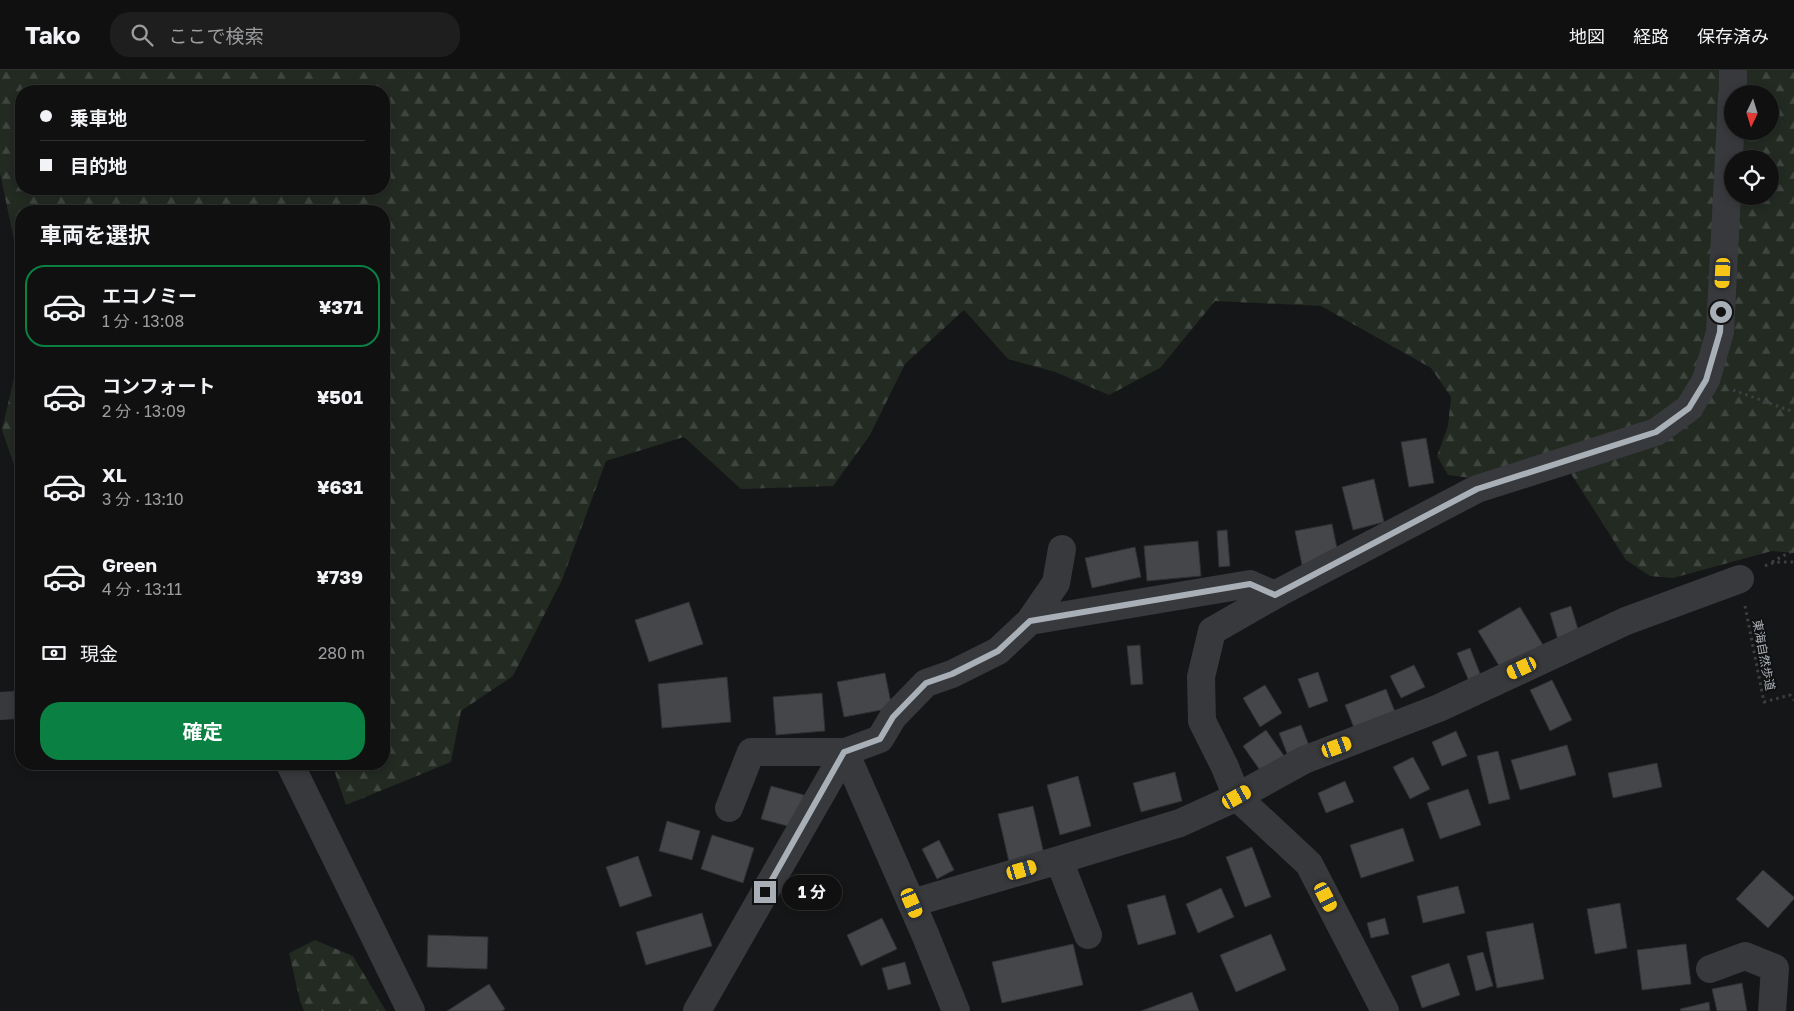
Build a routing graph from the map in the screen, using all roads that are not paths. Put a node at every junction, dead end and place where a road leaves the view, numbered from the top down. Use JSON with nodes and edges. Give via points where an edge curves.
{"nodes":[{"id":1,"x":1733,"y":70,"type":"edge"},
{"id":2,"x":1733,"y":85,"type":"edge"},
{"id":3,"x":1731,"y":140,"type":"edge"},
{"id":4,"x":1062,"y":548,"type":"dead end"},
{"id":5,"x":1740,"y":579,"type":"road end"},
{"id":6,"x":1275,"y":595,"type":"junction"},
{"id":7,"x":1030,"y":621,"type":"junction"},
{"id":8,"x":15,"y":705,"type":"edge"},
{"id":9,"x":0,"y":706,"type":"edge"},
{"id":10,"x":844,"y":752,"type":"junction"},
{"id":11,"x":293,"y":770,"type":"edge"},
{"id":12,"x":1237,"y":797,"type":"junction"},
{"id":13,"x":729,"y":808,"type":"dead end"},
{"id":14,"x":1059,"y":860,"type":"junction"},
{"id":15,"x":912,"y":903,"type":"junction"},
{"id":16,"x":1088,"y":935,"type":"dead end"},
{"id":17,"x":1710,"y":969,"type":"dead end"},
{"id":18,"x":411,"y":1011,"type":"edge"},
{"id":19,"x":697,"y":1011,"type":"edge"},
{"id":20,"x":956,"y":1011,"type":"edge"},
{"id":21,"x":1385,"y":1011,"type":"edge"},
{"id":22,"x":1772,"y":1011,"type":"edge"}],
"edges":[{"from":1,"to":2,"type":"street"},
{"from":3,"to":6,"type":"street","via":[[1720,332],[1706,380],[1689,408],[1656,432],[1477,489]]},
{"from":4,"to":7,"type":"street","via":[[1056,583]]},
{"from":5,"to":12,"type":"street","via":[[1626,621],[1439,708],[1304,760]]},
{"from":6,"to":7,"type":"street","via":[[1250,584]]},
{"from":6,"to":12,"type":"street","via":[[1212,631],[1201,677],[1202,721]]},
{"from":7,"to":10,"type":"street","via":[[998,651],[926,683],[893,717],[880,739]]},
{"from":8,"to":9,"type":"street"},
{"from":10,"to":13,"type":"street","via":[[751,752]]},
{"from":10,"to":15,"type":"street"},
{"from":10,"to":19,"type":"street"},
{"from":11,"to":18,"type":"street"},
{"from":12,"to":14,"type":"street","via":[[1180,823]]},
{"from":12,"to":21,"type":"street","via":[[1309,864]]},
{"from":14,"to":15,"type":"street"},
{"from":14,"to":16,"type":"street"},
{"from":15,"to":20,"type":"street"},
{"from":17,"to":22,"type":"street","via":[[1745,956],[1775,968]]}]}
